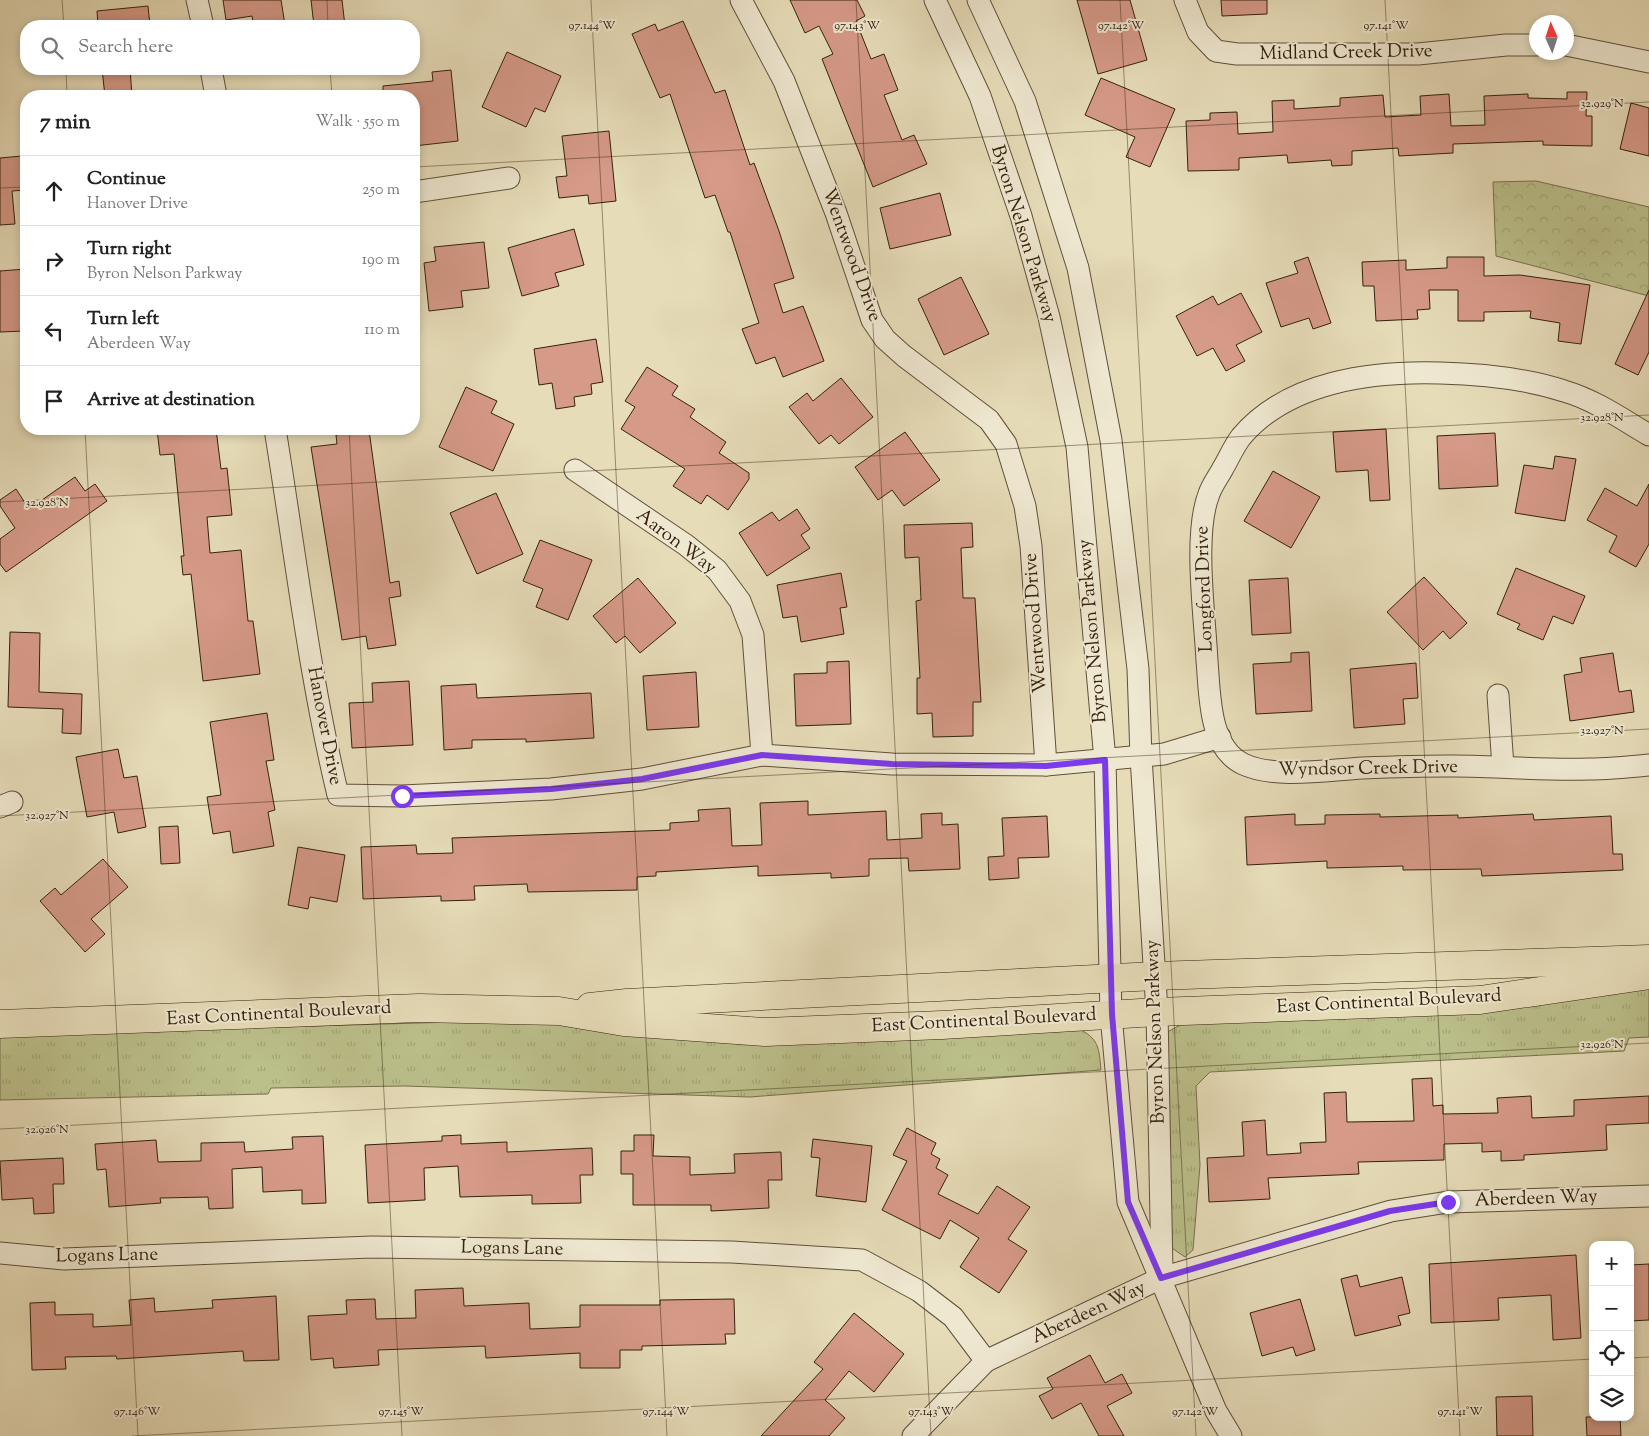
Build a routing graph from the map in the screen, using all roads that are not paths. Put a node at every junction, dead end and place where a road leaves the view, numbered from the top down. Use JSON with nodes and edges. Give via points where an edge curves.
{"nodes":[{"id":1,"x":197,"y":0,"type":"edge"},
{"id":2,"x":741,"y":0,"type":"edge"},
{"id":3,"x":935,"y":0,"type":"edge"},
{"id":4,"x":978,"y":0,"type":"edge"},
{"id":5,"x":1185,"y":0,"type":"edge"},
{"id":6,"x":201,"y":20,"type":"edge"},
{"id":7,"x":1529,"y":45,"type":"edge"},
{"id":8,"x":1574,"y":47,"type":"edge"},
{"id":9,"x":1649,"y":62,"type":"edge"},
{"id":10,"x":212,"y":75,"type":"edge"},
{"id":11,"x":215,"y":90,"type":"edge"},
{"id":12,"x":509,"y":178,"type":"dead end"},
{"id":13,"x":420,"y":191,"type":"edge"},
{"id":14,"x":276,"y":435,"type":"edge"},
{"id":15,"x":1649,"y":435,"type":"edge"},
{"id":16,"x":574,"y":470,"type":"dead end"},
{"id":17,"x":1498,"y":695,"type":"dead end"},
{"id":18,"x":1220,"y":737,"type":"junction"},
{"id":19,"x":762,"y":755,"type":"junction"},
{"id":20,"x":1141,"y":757,"type":"junction"},
{"id":21,"x":1105,"y":760,"type":"junction"},
{"id":22,"x":1649,"y":765,"type":"edge"},
{"id":23,"x":1046,"y":766,"type":"junction"},
{"id":24,"x":1503,"y":767,"type":"junction"},
{"id":25,"x":1649,"y":959,"type":"edge"},
{"id":26,"x":1649,"y":975,"type":"edge"},
{"id":27,"x":1155,"y":976,"type":"junction"},
{"id":28,"x":1110,"y":978,"type":"junction"},
{"id":29,"x":559,"y":1011,"type":"junction"},
{"id":30,"x":1157,"y":1012,"type":"junction"},
{"id":31,"x":1112,"y":1014,"type":"junction"},
{"id":32,"x":0,"y":1024,"type":"edge"},
{"id":33,"x":1649,"y":1196,"type":"edge"},
{"id":34,"x":0,"y":1253,"type":"edge"},
{"id":35,"x":1161,"y":1278,"type":"junction"},
{"id":36,"x":986,"y":1362,"type":"junction"},
{"id":37,"x":913,"y":1436,"type":"edge"},
{"id":38,"x":1231,"y":1436,"type":"edge"}],
"edges":[{"from":1,"to":6,"type":"street"},
{"from":2,"to":23,"type":"street","name":"Wentwood Drive","via":[[784,81],[836,213],[872,320],[904,356],[989,420],[1006,444],[1025,506],[1031,546]]},
{"from":3,"to":21,"type":"street","name":"Byron Nelson Parkway","via":[[980,96],[1022,216],[1049,317],[1077,447]]},
{"from":4,"to":20,"type":"street","name":"Byron Nelson Parkway","via":[[1025,101],[1078,268],[1111,440],[1138,669]]},
{"from":5,"to":7,"type":"street","name":"Midland Creek Drive","via":[[1198,32],[1216,51],[1237,54],[1418,54]]},
{"from":8,"to":9,"type":"street"},
{"from":10,"to":11,"type":"street"},
{"from":12,"to":13,"type":"street"},
{"from":14,"to":19,"type":"street","name":"Hanover Drive","via":[[311,661],[338,795],[402,796],[551,789],[642,779]]},
{"from":15,"to":18,"type":"street","name":"Longford Drive","via":[[1600,406],[1566,391],[1516,378],[1462,374],[1404,372],[1364,376],[1328,384],[1296,397],[1262,418],[1241,437],[1208,494],[1203,518],[1201,564],[1210,700],[1214,725]]},
{"from":16,"to":19,"type":"street","name":"Aaron Way","via":[[686,545],[716,570],[740,601],[753,635]]},
{"from":17,"to":24,"type":"street"},
{"from":18,"to":20,"type":"street","via":[[1164,754]]},
{"from":18,"to":24,"type":"street","name":"Wyndsor Creek Drive","via":[[1228,751],[1241,763],[1265,771]]},
{"from":19,"to":23,"type":"street","name":"Hanover Drive","via":[[892,764]]},
{"from":20,"to":21,"type":"street"},
{"from":20,"to":27,"type":"street","name":"Byron Nelson Parkway"},
{"from":21,"to":23,"type":"street","name":"Hanover Drive"},
{"from":21,"to":28,"type":"street","name":"Byron Nelson Parkway"},
{"from":22,"to":24,"type":"street","name":"Wyndsor Creek Drive","via":[[1588,769]]},
{"from":25,"to":27,"type":"main road","name":"East Continental Boulevard"},
{"from":26,"to":30,"type":"main road","name":"East Continental Boulevard","via":[[1480,1000]]},
{"from":27,"to":28,"type":"main road","name":"East Continental Boulevard"},
{"from":27,"to":30,"type":"street","name":"Byron Nelson Parkway"},
{"from":28,"to":29,"type":"main road","name":"East Continental Boulevard","via":[[627,1003]]},
{"from":28,"to":31,"type":"street","name":"Byron Nelson Parkway"},
{"from":29,"to":31,"type":"main road","name":"East Continental Boulevard","via":[[624,1022],[765,1032]]},
{"from":29,"to":32,"type":"main road","name":"East Continental Boulevard","via":[[419,1008]]},
{"from":30,"to":31,"type":"main road","name":"East Continental Boulevard"},
{"from":30,"to":35,"type":"street","name":"Byron Nelson Parkway"},
{"from":31,"to":35,"type":"street","name":"Byron Nelson Parkway","via":[[1128,1202]]},
{"from":33,"to":35,"type":"street","name":"Aberdeen Way","via":[[1448,1202],[1390,1211]]},
{"from":34,"to":36,"type":"street","name":"Logans Lane","via":[[64,1259],[372,1248],[732,1252],[862,1260],[919,1291],[952,1317]]},
{"from":35,"to":36,"type":"street","name":"Aberdeen Way"},
{"from":35,"to":38,"type":"street","name":"Byron Nelson Parkway","via":[[1216,1411]]},
{"from":36,"to":37,"type":"street","name":"Aberdeen Way"}]}
